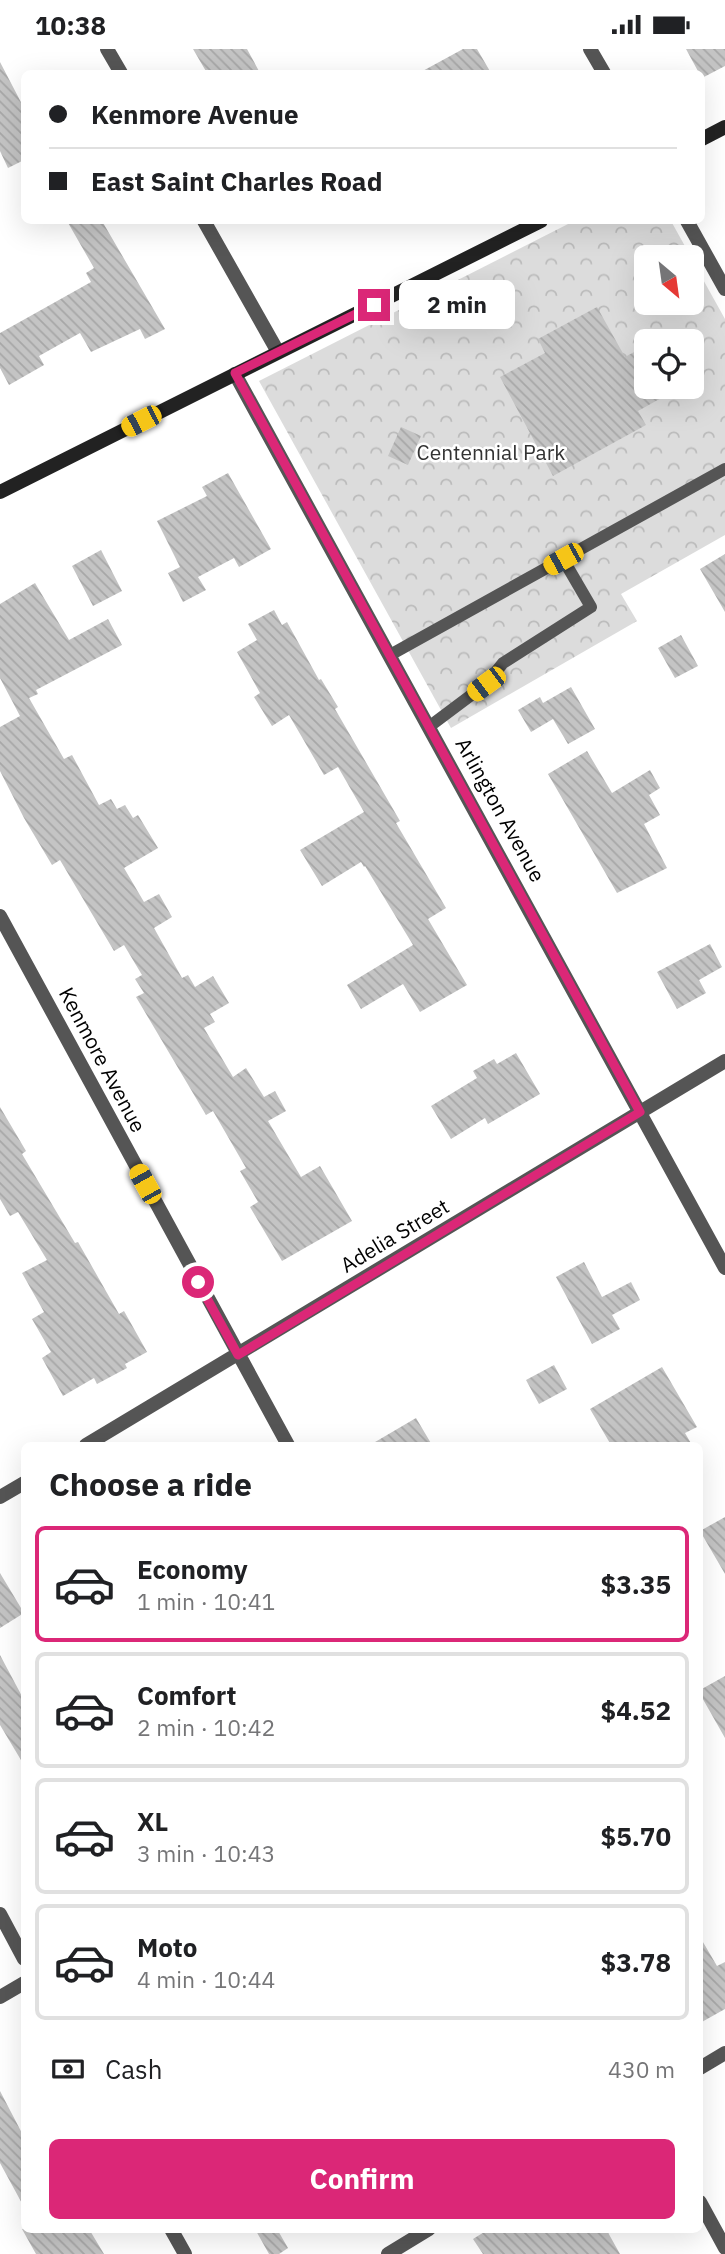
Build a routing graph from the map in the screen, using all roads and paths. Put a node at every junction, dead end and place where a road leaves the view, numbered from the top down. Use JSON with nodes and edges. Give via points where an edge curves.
{"nodes":[{"id":1,"x":107,"y":49,"type":"edge"},
{"id":2,"x":590,"y":49,"type":"edge"},
{"id":3,"x":119,"y":70,"type":"edge"},
{"id":4,"x":602,"y":70,"type":"edge"},
{"id":5,"x":725,"y":127,"type":"edge"},
{"id":6,"x":705,"y":137,"type":"edge"},
{"id":7,"x":206,"y":224,"type":"edge"},
{"id":8,"x":535,"y":224,"type":"edge"},
{"id":9,"x":689,"y":224,"type":"edge"},
{"id":10,"x":725,"y":289,"type":"edge"},
{"id":11,"x":278,"y":352,"type":"junction"},
{"id":12,"x":235,"y":373,"type":"junction"},
{"id":13,"x":725,"y":469,"type":"edge"},
{"id":14,"x":0,"y":492,"type":"edge"},
{"id":15,"x":563,"y":559,"type":"junction"},
{"id":16,"x":390,"y":656,"type":"junction"},
{"id":17,"x":430,"y":726,"type":"junction"},
{"id":18,"x":0,"y":916,"type":"edge"},
{"id":19,"x":725,"y":1061,"type":"edge"},
{"id":20,"x":640,"y":1112,"type":"junction"},
{"id":21,"x":725,"y":1268,"type":"edge"},
{"id":22,"x":238,"y":1355,"type":"junction"},
{"id":23,"x":91,"y":1442,"type":"edge"},
{"id":24,"x":286,"y":1442,"type":"edge"},
{"id":25,"x":21,"y":1485,"type":"edge"},
{"id":26,"x":0,"y":1497,"type":"edge"},
{"id":27,"x":0,"y":1914,"type":"edge"},
{"id":28,"x":21,"y":1953,"type":"edge"},
{"id":29,"x":21,"y":1985,"type":"edge"},
{"id":30,"x":0,"y":1997,"type":"edge"},
{"id":31,"x":725,"y":2053,"type":"edge"},
{"id":32,"x":703,"y":2066,"type":"edge"},
{"id":33,"x":703,"y":2208,"type":"edge"},
{"id":34,"x":173,"y":2233,"type":"edge"},
{"id":35,"x":422,"y":2233,"type":"edge"},
{"id":36,"x":725,"y":2248,"type":"edge"},
{"id":37,"x":184,"y":2254,"type":"edge"},
{"id":38,"x":388,"y":2254,"type":"edge"}],
"edges":[{"from":1,"to":3,"type":"street"},
{"from":2,"to":4,"type":"street"},
{"from":5,"to":6,"type":"main road"},
{"from":7,"to":11,"type":"street"},
{"from":8,"to":11,"type":"main road"},
{"from":9,"to":10,"type":"street"},
{"from":11,"to":12,"type":"main road"},
{"from":12,"to":14,"type":"main road"},
{"from":12,"to":16,"type":"street","name":"Arlington Avenue"},
{"from":13,"to":15,"type":"lane"},
{"from":15,"to":16,"type":"lane"},
{"from":15,"to":17,"type":"lane","via":[[591,607],[503,663],[486,684]]},
{"from":16,"to":17,"type":"street","name":"Arlington Avenue"},
{"from":17,"to":20,"type":"street","name":"Arlington Avenue"},
{"from":18,"to":22,"type":"street","name":"Kenmore Avenue"},
{"from":19,"to":20,"type":"street","name":"Adelia Street"},
{"from":20,"to":21,"type":"street","name":"Arlington Avenue"},
{"from":20,"to":22,"type":"street","name":"Adelia Street"},
{"from":22,"to":23,"type":"street","name":"Adelia Street"},
{"from":22,"to":24,"type":"street","name":"Kenmore Avenue"},
{"from":25,"to":26,"type":"street"},
{"from":27,"to":28,"type":"street"},
{"from":29,"to":30,"type":"street"},
{"from":31,"to":32,"type":"street"},
{"from":33,"to":36,"type":"street"},
{"from":34,"to":37,"type":"street"},
{"from":35,"to":38,"type":"street"}]}
